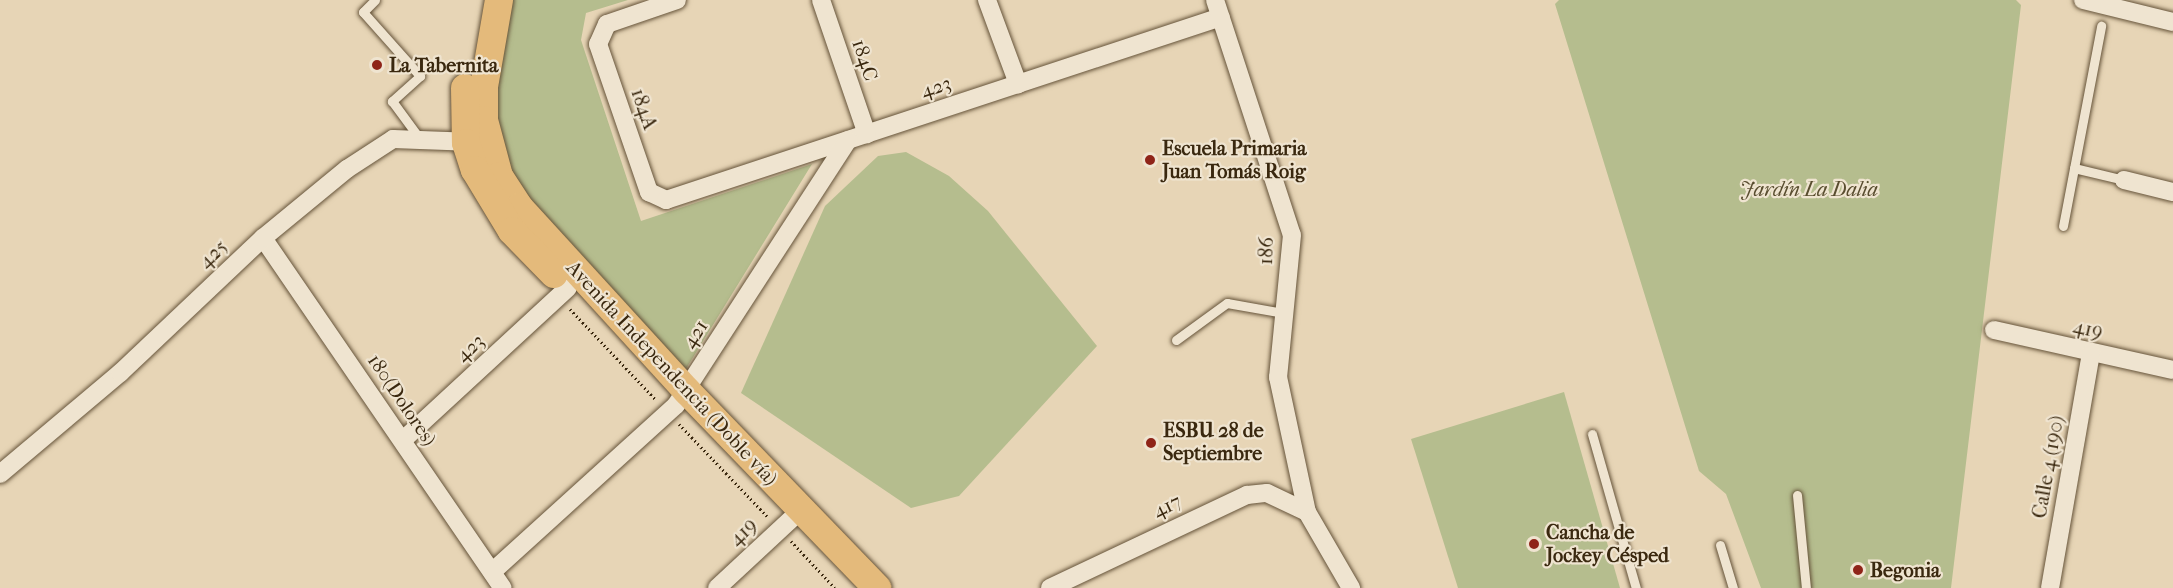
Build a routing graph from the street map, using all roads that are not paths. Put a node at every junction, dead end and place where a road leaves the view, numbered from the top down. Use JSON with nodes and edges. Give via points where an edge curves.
{"nodes":[{"id":1,"x":375,"y":0,"type":"edge"},
{"id":2,"x":480,"y":0,"type":"edge"},
{"id":3,"x":499,"y":0,"type":"edge"},
{"id":4,"x":821,"y":0,"type":"edge"},
{"id":5,"x":987,"y":0,"type":"edge"},
{"id":6,"x":2083,"y":0,"type":"edge"},
{"id":7,"x":665,"y":2,"type":"edge"},
{"id":8,"x":1218,"y":8,"type":"edge"},
{"id":9,"x":2173,"y":22,"type":"edge"},
{"id":10,"x":2101,"y":26,"type":"dead end"},
{"id":11,"x":1018,"y":84,"type":"junction"},
{"id":12,"x":867,"y":134,"type":"junction"},
{"id":13,"x":848,"y":140,"type":"junction"},
{"id":14,"x":422,"y":141,"type":"junction"},
{"id":15,"x":478,"y":142,"type":"junction"},
{"id":16,"x":2074,"y":168,"type":"junction"},
{"id":17,"x":2124,"y":180,"type":"joint"},
{"id":18,"x":2173,"y":192,"type":"edge"},
{"id":19,"x":666,"y":200,"type":"joint"},
{"id":20,"x":2063,"y":226,"type":"dead end"},
{"id":21,"x":263,"y":238,"type":"junction"},
{"id":22,"x":563,"y":293,"type":"junction"},
{"id":23,"x":1284,"y":313,"type":"junction"},
{"id":24,"x":1994,"y":330,"type":"dead end"},
{"id":25,"x":1176,"y":340,"type":"dead end"},
{"id":26,"x":2091,"y":353,"type":"junction"},
{"id":27,"x":2173,"y":370,"type":"edge"},
{"id":28,"x":676,"y":406,"type":"junction"},
{"id":29,"x":1592,"y":434,"type":"dead end"},
{"id":30,"x":403,"y":440,"type":"junction"},
{"id":31,"x":0,"y":474,"type":"edge"},
{"id":32,"x":1797,"y":495,"type":"dead end"},
{"id":33,"x":1307,"y":512,"type":"junction"},
{"id":34,"x":789,"y":520,"type":"junction"},
{"id":35,"x":1720,"y":545,"type":"dead end"},
{"id":36,"x":492,"y":572,"type":"junction"},
{"id":37,"x":503,"y":588,"type":"edge"},
{"id":38,"x":717,"y":588,"type":"edge"},
{"id":39,"x":850,"y":588,"type":"edge"},
{"id":40,"x":877,"y":588,"type":"edge"},
{"id":41,"x":1050,"y":588,"type":"edge"},
{"id":42,"x":1352,"y":588,"type":"edge"},
{"id":43,"x":1636,"y":588,"type":"edge"},
{"id":44,"x":1733,"y":588,"type":"edge"},
{"id":45,"x":1806,"y":588,"type":"edge"},
{"id":46,"x":2050,"y":588,"type":"edge"}],
"edges":[{"from":1,"to":14,"type":"lane","via":[[363,12],[420,76],[392,101]]},
{"from":2,"to":15,"type":"main road","via":[[466,80]]},
{"from":3,"to":15,"type":"main road"},
{"from":4,"to":12,"type":"street","name":"184C"},
{"from":5,"to":11,"type":"street"},
{"from":6,"to":9,"type":"street"},
{"from":7,"to":19,"type":"street","name":"184A","via":[[607,24],[598,45],[649,192]]},
{"from":8,"to":11,"type":"street","name":"423"},
{"from":8,"to":23,"type":"street","name":"186","via":[[1292,235]]},
{"from":10,"to":16,"type":"lane"},
{"from":11,"to":12,"type":"street","name":"423"},
{"from":12,"to":13,"type":"street","name":"423"},
{"from":13,"to":19,"type":"street","name":"423"},
{"from":13,"to":28,"type":"street","name":"421"},
{"from":14,"to":15,"type":"street","name":"425"},
{"from":14,"to":21,"type":"street","name":"425","via":[[393,139],[347,169]]},
{"from":15,"to":22,"type":"main road","name":"Avenida Independencia (Doble vía)","via":[[475,170],[498,211]]},
{"from":15,"to":28,"type":"main road","name":"Avenida Independencia (Doble vía)","via":[[519,207]]},
{"from":16,"to":17,"type":"lane"},
{"from":16,"to":20,"type":"lane"},
{"from":17,"to":18,"type":"street"},
{"from":21,"to":30,"type":"street","name":"180(Dolores)"},
{"from":21,"to":31,"type":"street","name":"425","via":[[120,373]]},
{"from":22,"to":28,"type":"main road","name":"Avenida Independencia (Doble vía)"},
{"from":22,"to":30,"type":"street","name":"423"},
{"from":23,"to":25,"type":"lane","via":[[1227,303]]},
{"from":23,"to":33,"type":"street","name":"186","via":[[1278,377]]},
{"from":24,"to":26,"type":"street","name":"419"},
{"from":26,"to":27,"type":"street","name":"419"},
{"from":26,"to":46,"type":"street","name":"Calle 4 (190)"},
{"from":28,"to":34,"type":"main road","name":"Avenida Independencia (Doble vía)"},
{"from":28,"to":36,"type":"street","name":"421"},
{"from":29,"to":43,"type":"lane"},
{"from":30,"to":36,"type":"street","name":"180(Dolores)"},
{"from":32,"to":45,"type":"lane"},
{"from":33,"to":41,"type":"street","name":"417","via":[[1267,493],[1247,495]]},
{"from":33,"to":42,"type":"street","name":"186"},
{"from":34,"to":38,"type":"street","name":"419"},
{"from":34,"to":39,"type":"main road","name":"Avenida Independencia (Doble vía)"},
{"from":34,"to":40,"type":"main road","name":"Avenida Independencia (Doble vía)"},
{"from":35,"to":44,"type":"lane"},
{"from":36,"to":37,"type":"street","name":"180(Dolores)"}]}
